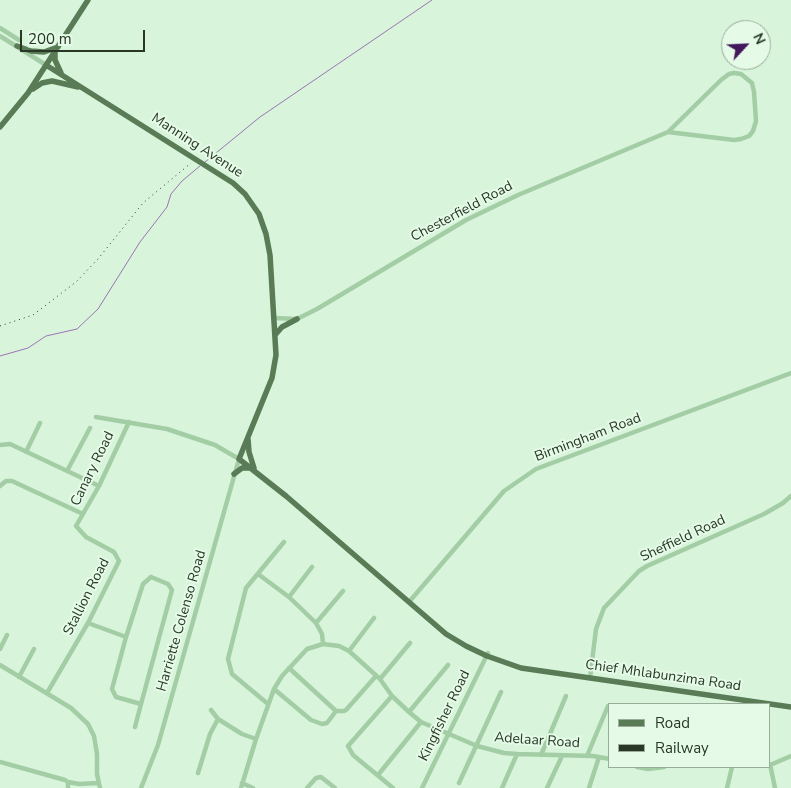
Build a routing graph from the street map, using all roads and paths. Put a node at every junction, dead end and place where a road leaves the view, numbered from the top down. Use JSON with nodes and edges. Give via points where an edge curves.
{"nodes":[{"id":1,"x":87,"y":0,"type":"edge"},
{"id":2,"x":0,"y":28,"type":"edge"},
{"id":3,"x":0,"y":36,"type":"edge"},
{"id":4,"x":19,"y":40,"type":"dead end"},
{"id":5,"x":17,"y":46,"type":"junction"},
{"id":6,"x":56,"y":49,"type":"junction"},
{"id":7,"x":46,"y":65,"type":"junction"},
{"id":8,"x":63,"y":76,"type":"junction"},
{"id":9,"x":85,"y":89,"type":"junction"},
{"id":10,"x":28,"y":93,"type":"junction"},
{"id":11,"x":0,"y":126,"type":"edge"},
{"id":12,"x":668,"y":132,"type":"junction"},
{"id":13,"x":274,"y":318,"type":"junction"},
{"id":14,"x":297,"y":319,"type":"junction"},
{"id":15,"x":275,"y":335,"type":"junction"},
{"id":16,"x":791,"y":374,"type":"edge"},
{"id":17,"x":96,"y":417,"type":"dead end"},
{"id":18,"x":129,"y":422,"type":"junction"},
{"id":19,"x":40,"y":423,"type":"dead end"},
{"id":20,"x":90,"y":428,"type":"dead end"},
{"id":21,"x":248,"y":434,"type":"junction"},
{"id":22,"x":0,"y":445,"type":"edge"},
{"id":23,"x":26,"y":452,"type":"junction"},
{"id":24,"x":239,"y":459,"type":"junction"},
{"id":25,"x":254,"y":470,"type":"junction"},
{"id":26,"x":67,"y":471,"type":"junction"},
{"id":27,"x":234,"y":474,"type":"junction"},
{"id":28,"x":0,"y":486,"type":"edge"},
{"id":29,"x":99,"y":486,"type":"junction"},
{"id":30,"x":791,"y":496,"type":"edge"},
{"id":31,"x":83,"y":514,"type":"junction"},
{"id":32,"x":76,"y":526,"type":"joint"},
{"id":33,"x":284,"y":542,"type":"dead end"},
{"id":34,"x":312,"y":567,"type":"dead end"},
{"id":35,"x":258,"y":574,"type":"junction"},
{"id":36,"x":343,"y":591,"type":"dead end"},
{"id":37,"x":288,"y":597,"type":"junction"},
{"id":38,"x":410,"y":602,"type":"junction"},
{"id":39,"x":374,"y":618,"type":"dead end"},
{"id":40,"x":88,"y":623,"type":"junction"},
{"id":41,"x":316,"y":623,"type":"junction"},
{"id":42,"x":7,"y":635,"type":"dead end"},
{"id":43,"x":126,"y":637,"type":"junction"},
{"id":44,"x":410,"y":643,"type":"dead end"},
{"id":45,"x":324,"y":644,"type":"junction"},
{"id":46,"x":34,"y":649,"type":"dead end"},
{"id":47,"x":0,"y":650,"type":"edge"},
{"id":48,"x":349,"y":651,"type":"junction"},
{"id":49,"x":488,"y":655,"type":"junction"},
{"id":50,"x":0,"y":665,"type":"edge"},
{"id":51,"x":448,"y":665,"type":"dead end"},
{"id":52,"x":289,"y":668,"type":"junction"},
{"id":53,"x":19,"y":677,"type":"junction"},
{"id":54,"x":378,"y":677,"type":"junction"},
{"id":55,"x":590,"y":678,"type":"junction"},
{"id":56,"x":274,"y":689,"type":"junction"},
{"id":57,"x":502,"y":692,"type":"dead end"},
{"id":58,"x":47,"y":693,"type":"junction"},
{"id":59,"x":392,"y":696,"type":"junction"},
{"id":60,"x":566,"y":696,"type":"dead end"},
{"id":61,"x":763,"y":703,"type":"edge"},
{"id":62,"x":142,"y":704,"type":"junction"},
{"id":63,"x":268,"y":704,"type":"junction"},
{"id":64,"x":771,"y":704,"type":"edge"},
{"id":65,"x":608,"y":706,"type":"dead end"},
{"id":66,"x":791,"y":707,"type":"edge"},
{"id":67,"x":211,"y":710,"type":"dead end"},
{"id":68,"x":336,"y":710,"type":"junction"},
{"id":69,"x":408,"y":712,"type":"junction"},
{"id":70,"x":218,"y":720,"type":"junction"},
{"id":71,"x":421,"y":722,"type":"junction"},
{"id":72,"x":135,"y":727,"type":"dead end"},
{"id":73,"x":449,"y":734,"type":"junction"},
{"id":74,"x":256,"y":739,"type":"junction"},
{"id":75,"x":477,"y":746,"type":"junction"},
{"id":76,"x":517,"y":754,"type":"junction"},
{"id":77,"x":541,"y":754,"type":"junction"},
{"id":78,"x":562,"y":756,"type":"junction"},
{"id":79,"x":587,"y":756,"type":"junction"},
{"id":80,"x":791,"y":756,"type":"edge"},
{"id":81,"x":599,"y":757,"type":"junction"},
{"id":82,"x":608,"y":759,"type":"edge"},
{"id":83,"x":0,"y":762,"type":"edge"},
{"id":84,"x":771,"y":764,"type":"edge"},
{"id":85,"x":642,"y":768,"type":"edge"},
{"id":86,"x":656,"y":768,"type":"edge"},
{"id":87,"x":732,"y":768,"type":"edge"},
{"id":88,"x":771,"y":768,"type":"edge"},
{"id":89,"x":198,"y":774,"type":"dead end"},
{"id":90,"x":378,"y":775,"type":"junction"},
{"id":91,"x":68,"y":782,"type":"junction"},
{"id":92,"x":459,"y":784,"type":"dead end"},
{"id":93,"x":99,"y":786,"type":"edge"},
{"id":94,"x":241,"y":786,"type":"edge"},
{"id":95,"x":68,"y":788,"type":"edge"},
{"id":96,"x":141,"y":788,"type":"edge"},
{"id":97,"x":253,"y":788,"type":"edge"},
{"id":98,"x":307,"y":788,"type":"edge"},
{"id":99,"x":335,"y":788,"type":"edge"},
{"id":100,"x":393,"y":788,"type":"edge"},
{"id":101,"x":422,"y":788,"type":"edge"},
{"id":102,"x":502,"y":788,"type":"edge"},
{"id":103,"x":547,"y":788,"type":"edge"},
{"id":104,"x":589,"y":788,"type":"edge"},
{"id":105,"x":727,"y":788,"type":"edge"},
{"id":106,"x":775,"y":788,"type":"edge"}],
"edges":[{"from":1,"to":6,"type":"main road"},
{"from":2,"to":4,"type":"street"},
{"from":3,"to":5,"type":"street","name":"Manning Avenue"},
{"from":5,"to":6,"type":"main road","via":[[44,52]]},
{"from":5,"to":7,"type":"street","name":"Manning Avenue"},
{"from":6,"to":7,"type":"main road"},
{"from":6,"to":8,"type":"main road","via":[[57,65]]},
{"from":7,"to":8,"type":"main road","name":"Manning Avenue"},
{"from":7,"to":10,"type":"main road"},
{"from":8,"to":9,"type":"main road","name":"Manning Avenue"},
{"from":9,"to":10,"type":"main road","via":[[48,81]]},
{"from":9,"to":13,"type":"main road","name":"Manning Avenue","via":[[186,152],[245,194],[259,214],[266,234]]},
{"from":10,"to":11,"type":"main road"},
{"from":12,"to":12,"type":"street","name":"Chesterfield Road","via":[[734,140],[749,136],[756,121],[752,83],[741,74],[728,74]]},
{"from":12,"to":14,"type":"street","name":"Chesterfield Road","via":[[466,220]]},
{"from":13,"to":14,"type":"street","name":"Chesterfield Road"},
{"from":13,"to":15,"type":"main road","name":"Manning Avenue"},
{"from":14,"to":15,"type":"main road"},
{"from":15,"to":21,"type":"main road","name":"Manning Avenue","via":[[272,378]]},
{"from":16,"to":38,"type":"street","name":"Birmingham Road","via":[[536,469],[504,491]]},
{"from":17,"to":18,"type":"street"},
{"from":18,"to":24,"type":"street","via":[[192,436]]},
{"from":18,"to":29,"type":"street","name":"Canary Road"},
{"from":19,"to":23,"type":"street"},
{"from":20,"to":26,"type":"street"},
{"from":21,"to":24,"type":"main road","name":"Manning Avenue"},
{"from":21,"to":25,"type":"main road"},
{"from":22,"to":23,"type":"street","via":[[10,444]]},
{"from":23,"to":26,"type":"street"},
{"from":24,"to":25,"type":"main road","name":"Chief Mhlabunzima Road"},
{"from":24,"to":27,"type":"street","name":"Harriette Colenso Road"},
{"from":25,"to":27,"type":"main road","via":[[242,468]]},
{"from":25,"to":38,"type":"main road","name":"Chief Mhlabunzima Road"},
{"from":26,"to":29,"type":"street"},
{"from":27,"to":96,"type":"street","name":"Harriette Colenso Road","via":[[158,745]]},
{"from":28,"to":31,"type":"street","via":[[10,480]]},
{"from":29,"to":31,"type":"street","name":"Canary Road"},
{"from":30,"to":55,"type":"street","name":"Sheffield Road","via":[[764,514],[639,571],[601,614]]},
{"from":31,"to":32,"type":"street","name":"Canary Road"},
{"from":32,"to":40,"type":"street","name":"Stallion Road","via":[[86,537],[114,552],[119,561]]},
{"from":33,"to":35,"type":"street"},
{"from":34,"to":37,"type":"street"},
{"from":35,"to":37,"type":"street"},
{"from":35,"to":63,"type":"street","via":[[244,592],[228,659],[232,674]]},
{"from":36,"to":41,"type":"street"},
{"from":37,"to":41,"type":"street"},
{"from":38,"to":49,"type":"main road","name":"Chief Mhlabunzima Road","via":[[434,622]]},
{"from":39,"to":48,"type":"street"},
{"from":40,"to":43,"type":"street"},
{"from":40,"to":58,"type":"street","name":"Stallion Road"},
{"from":41,"to":45,"type":"street"},
{"from":42,"to":47,"type":"street"},
{"from":43,"to":62,"type":"street","via":[[112,690],[116,697]]},
{"from":43,"to":62,"type":"street","via":[[143,584],[151,577],[168,584],[172,590]]},
{"from":44,"to":54,"type":"street"},
{"from":45,"to":48,"type":"street","name":"Adelaar Road"},
{"from":45,"to":52,"type":"street","via":[[307,650]]},
{"from":46,"to":53,"type":"street"},
{"from":48,"to":54,"type":"street","name":"Adelaar Road"},
{"from":49,"to":55,"type":"main road","name":"Chief Mhlabunzima Road","via":[[530,669]]},
{"from":49,"to":73,"type":"street","name":"Kingfisher Road"},
{"from":50,"to":53,"type":"street"},
{"from":51,"to":69,"type":"street"},
{"from":52,"to":56,"type":"street"},
{"from":52,"to":68,"type":"street"},
{"from":53,"to":58,"type":"street"},
{"from":54,"to":59,"type":"street","name":"Adelaar Road"},
{"from":54,"to":68,"type":"street","via":[[346,710]]},
{"from":55,"to":61,"type":"main road","name":"Chief Mhlabunzima Road"},
{"from":56,"to":63,"type":"street"},
{"from":56,"to":68,"type":"street","via":[[318,724],[327,723]]},
{"from":57,"to":75,"type":"street"},
{"from":58,"to":93,"type":"street","via":[[71,708],[88,724],[94,736]]},
{"from":59,"to":69,"type":"street","name":"Adelaar Road"},
{"from":59,"to":90,"type":"street","via":[[348,746],[353,755]]},
{"from":60,"to":77,"type":"street"},
{"from":62,"to":72,"type":"street"},
{"from":63,"to":74,"type":"street"},
{"from":64,"to":66,"type":"main road","name":"Chief Mhlabunzima Road"},
{"from":65,"to":79,"type":"street"},
{"from":67,"to":70,"type":"street"},
{"from":69,"to":71,"type":"street","name":"Adelaar Road"},
{"from":70,"to":74,"type":"street"},
{"from":70,"to":89,"type":"street","via":[[210,734]]},
{"from":71,"to":73,"type":"street","name":"Adelaar Road"},
{"from":71,"to":90,"type":"street"},
{"from":73,"to":75,"type":"street","name":"Adelaar Road"},
{"from":73,"to":101,"type":"street","name":"Kingfisher Road"},
{"from":74,"to":94,"type":"street"},
{"from":75,"to":76,"type":"street","name":"Adelaar Road"},
{"from":75,"to":92,"type":"street"},
{"from":76,"to":77,"type":"street","name":"Adelaar Road"},
{"from":76,"to":102,"type":"street"},
{"from":77,"to":78,"type":"street","name":"Adelaar Road"},
{"from":78,"to":79,"type":"street","name":"Adelaar Road"},
{"from":78,"to":103,"type":"street"},
{"from":79,"to":81,"type":"street","name":"Adelaar Road"},
{"from":80,"to":84,"type":"street"},
{"from":81,"to":82,"type":"street","name":"Adelaar Road"},
{"from":81,"to":104,"type":"street","name":"Adelaar Road"},
{"from":83,"to":91,"type":"street"},
{"from":85,"to":86,"type":"street"},
{"from":87,"to":105,"type":"street"},
{"from":88,"to":106,"type":"street"},
{"from":90,"to":100,"type":"street"},
{"from":91,"to":93,"type":"street"},
{"from":91,"to":95,"type":"street"},
{"from":94,"to":97,"type":"street"},
{"from":98,"to":99,"type":"street","via":[[320,777]]}]}
